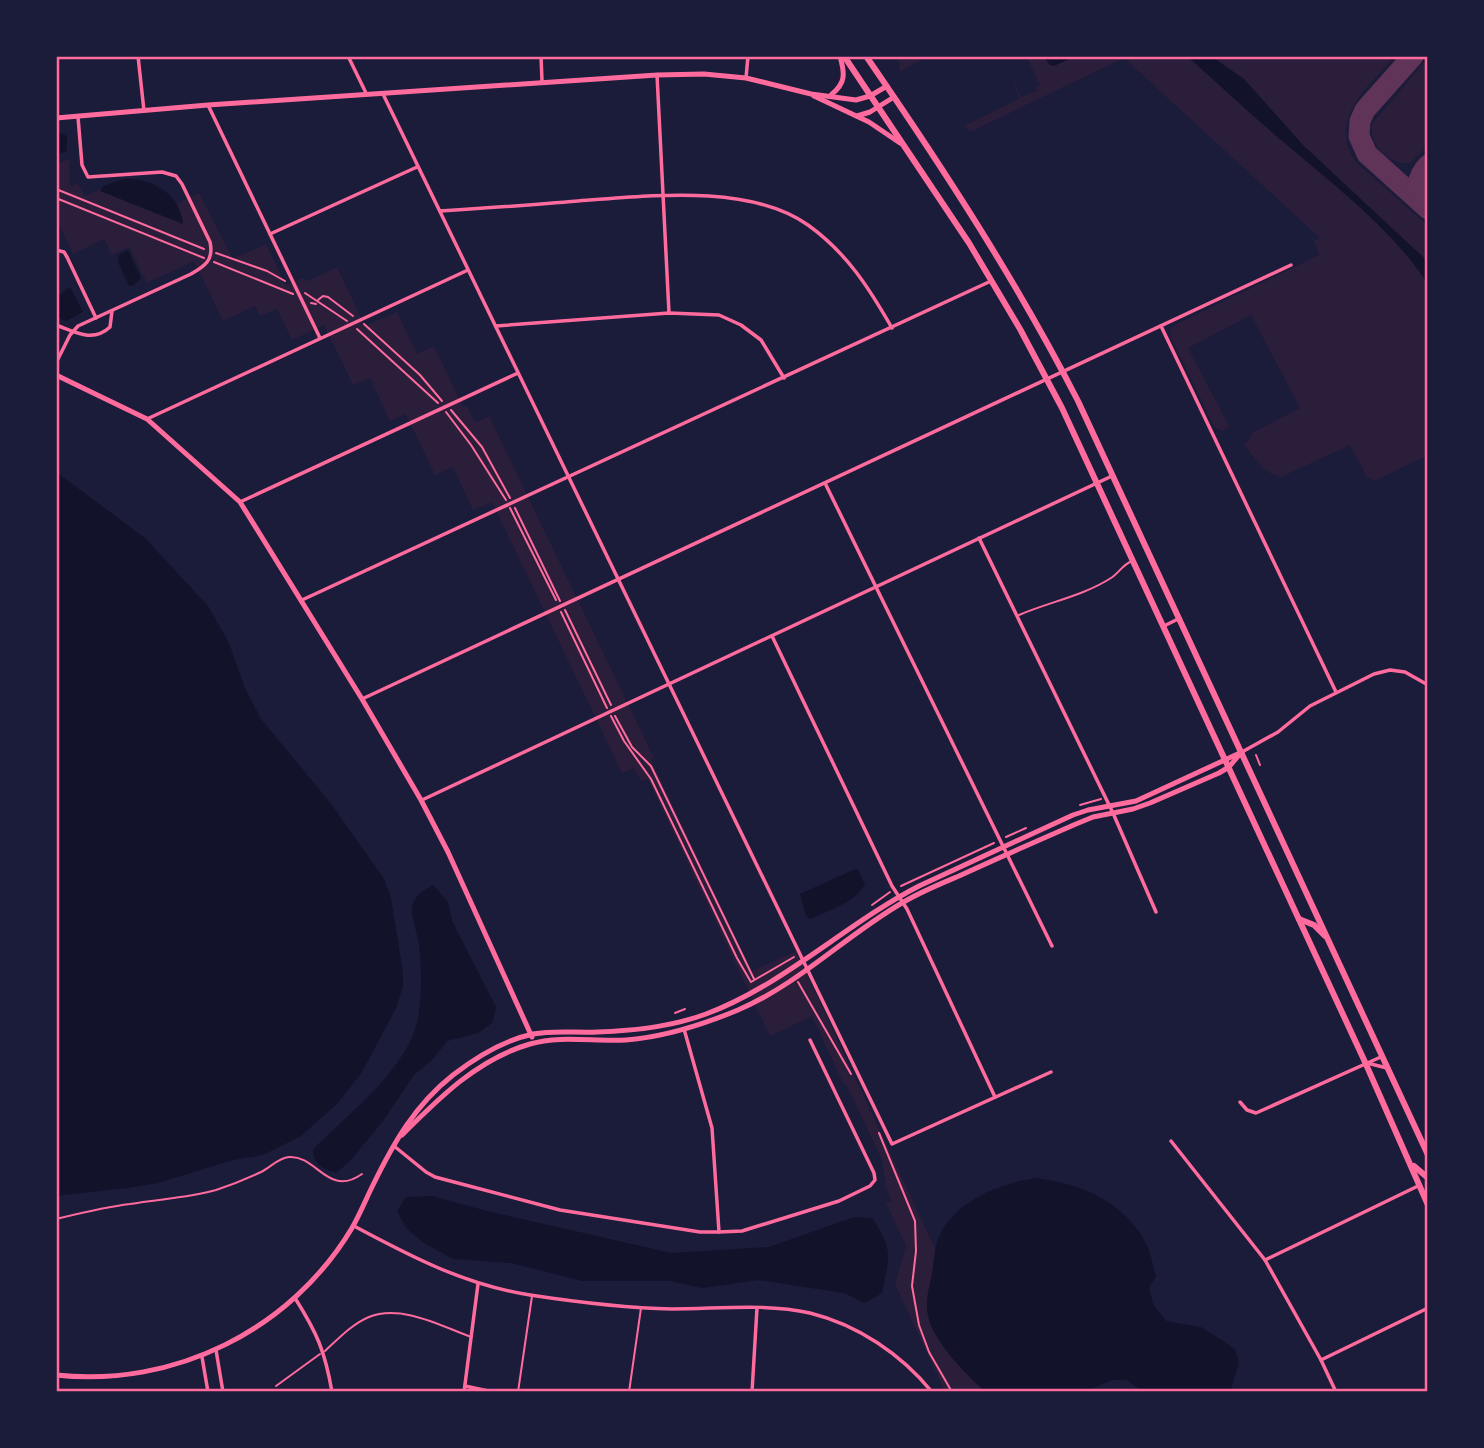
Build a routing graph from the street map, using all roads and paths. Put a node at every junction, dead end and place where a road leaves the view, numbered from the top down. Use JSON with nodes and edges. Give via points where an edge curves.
{"nodes":[{"id":1,"x":138,"y":56,"type":"edge"},
{"id":2,"x":348,"y":56,"type":"edge"},
{"id":3,"x":541,"y":56,"type":"edge"},
{"id":4,"x":748,"y":56,"type":"edge"},
{"id":5,"x":842,"y":56,"type":"edge"},
{"id":6,"x":866,"y":56,"type":"edge"},
{"id":7,"x":657,"y":75,"type":"junction"},
{"id":8,"x":746,"y":78,"type":"junction"},
{"id":9,"x":542,"y":81,"type":"junction"},
{"id":10,"x":887,"y":86,"type":"junction"},
{"id":11,"x":383,"y":94,"type":"junction"},
{"id":12,"x":811,"y":94,"type":"junction"},
{"id":13,"x":367,"y":95,"type":"junction"},
{"id":14,"x":831,"y":95,"type":"junction"},
{"id":15,"x":870,"y":96,"type":"junction"},
{"id":16,"x":894,"y":97,"type":"junction"},
{"id":17,"x":208,"y":105,"type":"junction"},
{"id":18,"x":878,"y":107,"type":"junction"},
{"id":19,"x":144,"y":111,"type":"junction"},
{"id":20,"x":857,"y":116,"type":"junction"},
{"id":21,"x":78,"y":117,"type":"junction"},
{"id":22,"x":56,"y":118,"type":"edge"},
{"id":23,"x":905,"y":146,"type":"junction"},
{"id":24,"x":418,"y":167,"type":"junction"},
{"id":25,"x":56,"y":189,"type":"edge"},
{"id":26,"x":664,"y":195,"type":"junction"},
{"id":27,"x":56,"y":198,"type":"edge"},
{"id":28,"x":440,"y":211,"type":"junction"},
{"id":29,"x":271,"y":234,"type":"junction"},
{"id":30,"x":56,"y":250,"type":"edge"},
{"id":31,"x":212,"y":252,"type":"junction"},
{"id":32,"x":205,"y":258,"type":"dead end"},
{"id":33,"x":213,"y":262,"type":"dead end"},
{"id":34,"x":1291,"y":265,"type":"dead end"},
{"id":35,"x":468,"y":270,"type":"junction"},
{"id":36,"x":992,"y":280,"type":"junction"},
{"id":37,"x":296,"y":288,"type":"junction"},
{"id":38,"x":301,"y":297,"type":"junction"},
{"id":39,"x":112,"y":310,"type":"junction"},
{"id":40,"x":669,"y":313,"type":"junction"},
{"id":41,"x":96,"y":318,"type":"junction"},
{"id":42,"x":357,"y":318,"type":"dead end"},
{"id":43,"x":361,"y":322,"type":"dead end"},
{"id":44,"x":349,"y":323,"type":"dead end"},
{"id":45,"x":56,"y":325,"type":"edge"},
{"id":46,"x":353,"y":326,"type":"dead end"},
{"id":47,"x":496,"y":326,"type":"junction"},
{"id":48,"x":1161,"y":326,"type":"junction"},
{"id":49,"x":892,"y":328,"type":"junction"},
{"id":50,"x":73,"y":331,"type":"junction"},
{"id":51,"x":320,"y":338,"type":"junction"},
{"id":52,"x":56,"y":363,"type":"edge"},
{"id":53,"x":1063,"y":372,"type":"junction"},
{"id":54,"x":518,"y":373,"type":"junction"},
{"id":55,"x":56,"y":375,"type":"edge"},
{"id":56,"x":784,"y":378,"type":"junction"},
{"id":57,"x":1046,"y":378,"type":"junction"},
{"id":58,"x":445,"y":404,"type":"dead end"},
{"id":59,"x":441,"y":406,"type":"dead end"},
{"id":60,"x":449,"y":408,"type":"dead end"},
{"id":61,"x":444,"y":410,"type":"dead end"},
{"id":62,"x":147,"y":419,"type":"junction"},
{"id":63,"x":1114,"y":475,"type":"junction"},
{"id":64,"x":568,"y":478,"type":"junction"},
{"id":65,"x":824,"y":482,"type":"junction"},
{"id":66,"x":1098,"y":483,"type":"junction"},
{"id":67,"x":510,"y":499,"type":"dead end"},
{"id":68,"x":507,"y":501,"type":"dead end"},
{"id":69,"x":240,"y":502,"type":"junction"},
{"id":70,"x":514,"y":506,"type":"dead end"},
{"id":71,"x":510,"y":507,"type":"dead end"},
{"id":72,"x":979,"y":538,"type":"junction"},
{"id":73,"x":1133,"y":560,"type":"junction"},
{"id":74,"x":617,"y":579,"type":"junction"},
{"id":75,"x":876,"y":587,"type":"junction"},
{"id":76,"x":301,"y":601,"type":"junction"},
{"id":77,"x":564,"y":608,"type":"dead end"},
{"id":78,"x":560,"y":609,"type":"dead end"},
{"id":79,"x":1018,"y":616,"type":"junction"},
{"id":80,"x":1180,"y":618,"type":"junction"},
{"id":81,"x":1164,"y":626,"type":"junction"},
{"id":82,"x":772,"y":636,"type":"junction"},
{"id":83,"x":667,"y":685,"type":"junction"},
{"id":84,"x":1428,"y":685,"type":"edge"},
{"id":85,"x":1336,"y":692,"type":"junction"},
{"id":86,"x":362,"y":699,"type":"junction"},
{"id":87,"x":611,"y":706,"type":"dead end"},
{"id":88,"x":607,"y":709,"type":"dead end"},
{"id":89,"x":1242,"y":752,"type":"junction"},
{"id":90,"x":1256,"y":755,"type":"dead end"},
{"id":91,"x":1227,"y":764,"type":"junction"},
{"id":92,"x":1260,"y":765,"type":"dead end"},
{"id":93,"x":421,"y":800,"type":"junction"},
{"id":94,"x":1109,"y":806,"type":"junction"},
{"id":95,"x":1113,"y":813,"type":"junction"},
{"id":96,"x":1003,"y":847,"type":"junction"},
{"id":97,"x":1007,"y":854,"type":"junction"},
{"id":98,"x":899,"y":896,"type":"junction"},
{"id":99,"x":903,"y":902,"type":"junction"},
{"id":100,"x":1156,"y":912,"type":"dead end"},
{"id":101,"x":1299,"y":919,"type":"junction"},
{"id":102,"x":1329,"y":940,"type":"junction"},
{"id":103,"x":1052,"y":946,"type":"dead end"},
{"id":104,"x":793,"y":957,"type":"dead end"},
{"id":105,"x":801,"y":961,"type":"junction"},
{"id":106,"x":806,"y":971,"type":"junction"},
{"id":107,"x":754,"y":980,"type":"junction"},
{"id":108,"x":800,"y":984,"type":"dead end"},
{"id":109,"x":685,"y":1009,"type":"dead end"},
{"id":110,"x":675,"y":1013,"type":"dead end"},
{"id":111,"x":682,"y":1021,"type":"junction"},
{"id":112,"x":684,"y":1029,"type":"junction"},
{"id":113,"x":532,"y":1034,"type":"junction"},
{"id":114,"x":810,"y":1040,"type":"dead end"},
{"id":115,"x":533,"y":1043,"type":"junction"},
{"id":116,"x":1383,"y":1056,"type":"junction"},
{"id":117,"x":1365,"y":1062,"type":"junction"},
{"id":118,"x":1389,"y":1069,"type":"junction"},
{"id":119,"x":1051,"y":1072,"type":"dead end"},
{"id":120,"x":854,"y":1079,"type":"dead end"},
{"id":121,"x":996,"y":1097,"type":"junction"},
{"id":122,"x":1240,"y":1102,"type":"dead end"},
{"id":123,"x":875,"y":1124,"type":"dead end"},
{"id":124,"x":1171,"y":1141,"type":"dead end"},
{"id":125,"x":393,"y":1144,"type":"junction"},
{"id":126,"x":1428,"y":1155,"type":"edge"},
{"id":127,"x":1411,"y":1162,"type":"junction"},
{"id":128,"x":362,"y":1174,"type":"dead end"},
{"id":129,"x":1428,"y":1178,"type":"edge"},
{"id":130,"x":1420,"y":1185,"type":"junction"},
{"id":131,"x":1428,"y":1189,"type":"edge"},
{"id":132,"x":1428,"y":1205,"type":"edge"},
{"id":133,"x":56,"y":1219,"type":"edge"},
{"id":134,"x":354,"y":1226,"type":"junction"},
{"id":135,"x":719,"y":1232,"type":"junction"},
{"id":136,"x":1265,"y":1260,"type":"junction"},
{"id":137,"x":478,"y":1284,"type":"junction"},
{"id":138,"x":532,"y":1295,"type":"junction"},
{"id":139,"x":295,"y":1298,"type":"junction"},
{"id":140,"x":641,"y":1307,"type":"junction"},
{"id":141,"x":757,"y":1308,"type":"junction"},
{"id":142,"x":1428,"y":1308,"type":"edge"},
{"id":143,"x":472,"y":1337,"type":"junction"},
{"id":144,"x":216,"y":1350,"type":"junction"},
{"id":145,"x":324,"y":1352,"type":"junction"},
{"id":146,"x":202,"y":1356,"type":"junction"},
{"id":147,"x":1321,"y":1360,"type":"junction"},
{"id":148,"x":56,"y":1375,"type":"edge"},
{"id":149,"x":276,"y":1386,"type":"dead end"},
{"id":150,"x":465,"y":1386,"type":"junction"},
{"id":151,"x":208,"y":1392,"type":"edge"},
{"id":152,"x":223,"y":1392,"type":"edge"},
{"id":153,"x":331,"y":1392,"type":"edge"},
{"id":154,"x":464,"y":1392,"type":"edge"},
{"id":155,"x":494,"y":1392,"type":"edge"},
{"id":156,"x":518,"y":1392,"type":"edge"},
{"id":157,"x":629,"y":1392,"type":"edge"},
{"id":158,"x":752,"y":1392,"type":"edge"},
{"id":159,"x":932,"y":1392,"type":"edge"},
{"id":160,"x":952,"y":1392,"type":"edge"},
{"id":161,"x":1336,"y":1392,"type":"edge"}],
"edges":[{"from":1,"to":19,"type":"street"},
{"from":2,"to":13,"type":"street"},
{"from":3,"to":9,"type":"street"},
{"from":4,"to":8,"type":"street"},
{"from":5,"to":14,"type":"street","via":[[845,74],[840,88]]},
{"from":5,"to":15,"type":"highway"},
{"from":6,"to":10,"type":"highway"},
{"from":7,"to":8,"type":"street"},
{"from":7,"to":9,"type":"street"},
{"from":7,"to":26,"type":"street"},
{"from":8,"to":12,"type":"street"},
{"from":9,"to":11,"type":"street"},
{"from":10,"to":15,"type":"street"},
{"from":10,"to":16,"type":"highway"},
{"from":11,"to":13,"type":"street"},
{"from":11,"to":24,"type":"street"},
{"from":12,"to":14,"type":"street"},
{"from":12,"to":20,"type":"street"},
{"from":13,"to":17,"type":"street"},
{"from":14,"to":15,"type":"street","via":[[856,100]]},
{"from":15,"to":18,"type":"highway"},
{"from":16,"to":18,"type":"street"},
{"from":16,"to":53,"type":"highway","via":[[986,236]]},
{"from":17,"to":19,"type":"street"},
{"from":17,"to":29,"type":"street"},
{"from":18,"to":20,"type":"street"},
{"from":18,"to":23,"type":"highway"},
{"from":19,"to":21,"type":"street"},
{"from":20,"to":23,"type":"street"},
{"from":21,"to":22,"type":"street"},
{"from":21,"to":31,"type":"street","via":[[82,165],[88,177],[162,172],[176,177]]},
{"from":23,"to":36,"type":"highway"},
{"from":24,"to":28,"type":"street"},
{"from":24,"to":29,"type":"street"},
{"from":25,"to":31,"type":"path"},
{"from":26,"to":28,"type":"street"},
{"from":26,"to":40,"type":"street"},
{"from":26,"to":49,"type":"street","via":[[730,197],[807,224],[842,252],[867,283]]},
{"from":27,"to":32,"type":"path"},
{"from":28,"to":35,"type":"street"},
{"from":29,"to":37,"type":"street"},
{"from":30,"to":41,"type":"street","via":[[67,257]]},
{"from":31,"to":37,"type":"path","via":[[267,271]]},
{"from":31,"to":39,"type":"street","via":[[204,266]]},
{"from":33,"to":38,"type":"path"},
{"from":34,"to":48,"type":"street"},
{"from":35,"to":47,"type":"street"},
{"from":35,"to":51,"type":"street"},
{"from":36,"to":49,"type":"street"},
{"from":36,"to":57,"type":"highway"},
{"from":37,"to":38,"type":"street"},
{"from":37,"to":44,"type":"path"},
{"from":38,"to":42,"type":"path","via":[[317,302],[328,297]]},
{"from":38,"to":51,"type":"street"},
{"from":39,"to":41,"type":"street"},
{"from":39,"to":50,"type":"street","via":[[113,321],[105,331],[88,337]]},
{"from":40,"to":47,"type":"street"},
{"from":40,"to":56,"type":"street","via":[[719,315],[741,325],[761,340]]},
{"from":41,"to":50,"type":"street"},
{"from":43,"to":58,"type":"path","via":[[421,375]]},
{"from":45,"to":50,"type":"street"},
{"from":46,"to":59,"type":"path"},
{"from":47,"to":54,"type":"street"},
{"from":48,"to":53,"type":"street"},
{"from":48,"to":85,"type":"street"},
{"from":49,"to":56,"type":"street"},
{"from":50,"to":52,"type":"street"},
{"from":51,"to":62,"type":"street"},
{"from":53,"to":57,"type":"street"},
{"from":53,"to":63,"type":"highway"},
{"from":54,"to":64,"type":"street"},
{"from":54,"to":69,"type":"street"},
{"from":55,"to":62,"type":"street"},
{"from":56,"to":64,"type":"street"},
{"from":57,"to":65,"type":"street"},
{"from":57,"to":66,"type":"highway"},
{"from":60,"to":67,"type":"path","via":[[482,447]]},
{"from":61,"to":68,"type":"path"},
{"from":62,"to":69,"type":"street"},
{"from":63,"to":66,"type":"street"},
{"from":63,"to":80,"type":"highway"},
{"from":64,"to":74,"type":"street"},
{"from":64,"to":76,"type":"street"},
{"from":65,"to":74,"type":"street"},
{"from":65,"to":75,"type":"street"},
{"from":66,"to":72,"type":"street"},
{"from":66,"to":73,"type":"highway"},
{"from":69,"to":76,"type":"street"},
{"from":70,"to":71,"type":"path","via":[[559,603]]},
{"from":72,"to":75,"type":"street"},
{"from":72,"to":79,"type":"street"},
{"from":73,"to":79,"type":"lane","via":[[1113,577]]},
{"from":73,"to":81,"type":"highway"},
{"from":74,"to":83,"type":"street"},
{"from":74,"to":86,"type":"street"},
{"from":75,"to":82,"type":"street"},
{"from":75,"to":96,"type":"street"},
{"from":76,"to":86,"type":"street"},
{"from":77,"to":87,"type":"path"},
{"from":78,"to":88,"type":"path"},
{"from":79,"to":94,"type":"street"},
{"from":80,"to":81,"type":"street"},
{"from":80,"to":89,"type":"highway"},
{"from":81,"to":91,"type":"highway"},
{"from":82,"to":83,"type":"street"},
{"from":82,"to":98,"type":"street"},
{"from":83,"to":93,"type":"street"},
{"from":83,"to":105,"type":"street"},
{"from":84,"to":85,"type":"street","via":[[1405,672],[1390,670]]},
{"from":85,"to":89,"type":"street"},
{"from":86,"to":93,"type":"street"},
{"from":89,"to":91,"type":"street"},
{"from":89,"to":102,"type":"highway"},
{"from":90,"to":92,"type":"path"},
{"from":91,"to":94,"type":"street","via":[[1136,801]]},
{"from":91,"to":95,"type":"street","via":[[1150,803]]},
{"from":91,"to":101,"type":"highway"},
{"from":93,"to":113,"type":"street"},
{"from":94,"to":95,"type":"street"},
{"from":94,"to":96,"type":"street","via":[[1073,815]]},
{"from":95,"to":97,"type":"street"},
{"from":95,"to":100,"type":"street"},
{"from":96,"to":97,"type":"street"},
{"from":96,"to":98,"type":"street"},
{"from":97,"to":99,"type":"street"},
{"from":97,"to":103,"type":"street"},
{"from":98,"to":99,"type":"street"},
{"from":98,"to":105,"type":"street"},
{"from":99,"to":106,"type":"street"},
{"from":99,"to":121,"type":"street"},
{"from":101,"to":102,"type":"highway","via":[[1314,925]]},
{"from":101,"to":117,"type":"highway"},
{"from":102,"to":116,"type":"highway"},
{"from":104,"to":107,"type":"path"},
{"from":105,"to":106,"type":"street"},
{"from":105,"to":111,"type":"street","via":[[731,1003]]},
{"from":106,"to":112,"type":"street","via":[[740,1009]]},
{"from":106,"to":121,"type":"street","via":[[892,1144]]},
{"from":107,"to":107,"type":"path","via":[[651,766],[632,747],[612,715],[651,779],[741,967],[751,982]]},
{"from":108,"to":120,"type":"path"},
{"from":109,"to":110,"type":"path"},
{"from":111,"to":112,"type":"street"},
{"from":111,"to":113,"type":"street","via":[[626,1031]]},
{"from":112,"to":115,"type":"street","via":[[627,1040]]},
{"from":112,"to":135,"type":"street","via":[[712,1128]]},
{"from":113,"to":115,"type":"street"},
{"from":113,"to":125,"type":"street","via":[[454,1074],[412,1114]]},
{"from":114,"to":135,"type":"street","via":[[874,1173],[873,1184],[839,1201],[760,1226]]},
{"from":115,"to":125,"type":"street","via":[[503,1054],[462,1079]]},
{"from":116,"to":117,"type":"street"},
{"from":116,"to":118,"type":"highway"},
{"from":117,"to":118,"type":"street"},
{"from":117,"to":122,"type":"street","via":[[1256,1113]]},
{"from":117,"to":127,"type":"highway"},
{"from":118,"to":126,"type":"highway"},
{"from":119,"to":121,"type":"street"},
{"from":123,"to":160,"type":"path","via":[[915,1221],[912,1286],[919,1325]]},
{"from":124,"to":136,"type":"street"},
{"from":125,"to":134,"type":"street"},
{"from":125,"to":135,"type":"street","via":[[426,1172],[462,1184],[572,1212]]},
{"from":127,"to":129,"type":"highway"},
{"from":127,"to":130,"type":"highway"},
{"from":128,"to":133,"type":"path","via":[[338,1181],[303,1160],[286,1157],[251,1177],[211,1191]]},
{"from":130,"to":131,"type":"highway"},
{"from":130,"to":132,"type":"highway"},
{"from":130,"to":136,"type":"street"},
{"from":134,"to":137,"type":"street"},
{"from":134,"to":139,"type":"street"},
{"from":136,"to":147,"type":"street"},
{"from":137,"to":138,"type":"street"},
{"from":137,"to":143,"type":"street"},
{"from":138,"to":140,"type":"street"},
{"from":138,"to":156,"type":"lane"},
{"from":139,"to":144,"type":"street","via":[[254,1330]]},
{"from":139,"to":145,"type":"street"},
{"from":140,"to":141,"type":"street"},
{"from":140,"to":157,"type":"lane"},
{"from":141,"to":158,"type":"street"},
{"from":141,"to":159,"type":"street","via":[[810,1313],[850,1327],[893,1354]]},
{"from":142,"to":147,"type":"street"},
{"from":143,"to":145,"type":"lane","via":[[402,1314],[380,1314],[350,1328]]},
{"from":143,"to":150,"type":"street"},
{"from":144,"to":146,"type":"street"},
{"from":144,"to":152,"type":"street"},
{"from":145,"to":149,"type":"lane"},
{"from":145,"to":153,"type":"street"},
{"from":146,"to":148,"type":"street","via":[[121,1376]]},
{"from":146,"to":151,"type":"street"},
{"from":147,"to":161,"type":"street"},
{"from":150,"to":154,"type":"street"},
{"from":150,"to":155,"type":"street"}]}
